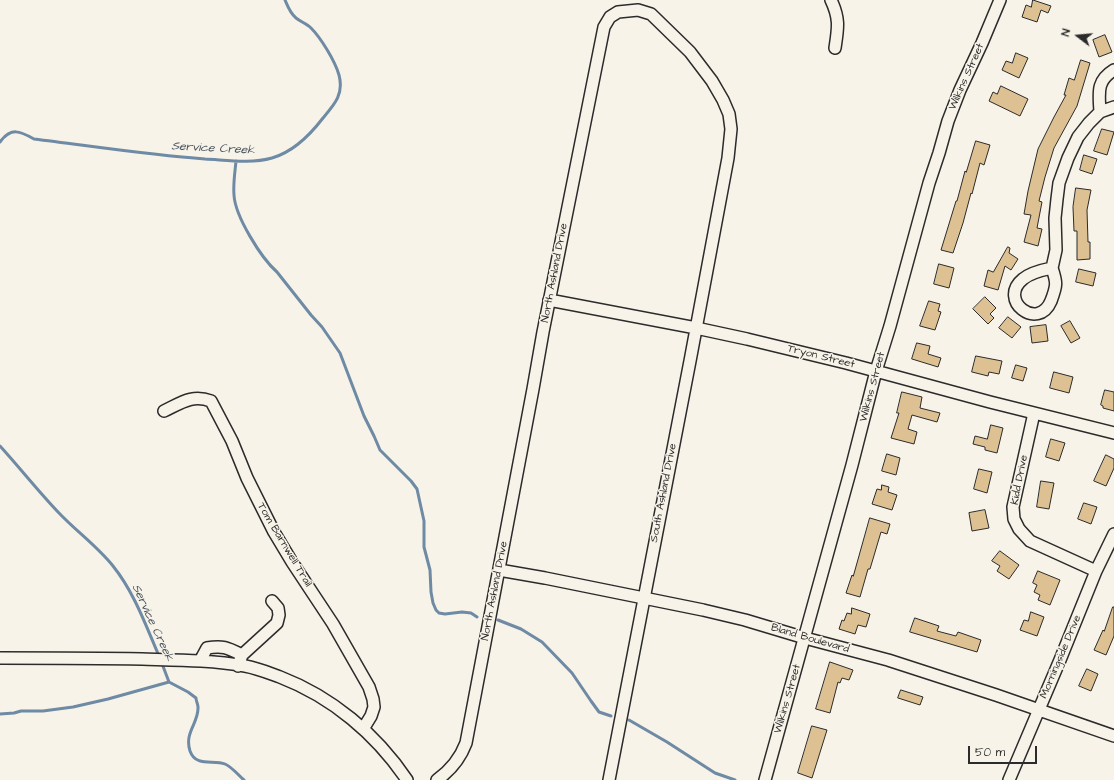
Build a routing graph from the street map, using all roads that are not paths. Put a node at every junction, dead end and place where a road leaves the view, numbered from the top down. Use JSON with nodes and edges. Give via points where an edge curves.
{"nodes":[{"id":1,"x":831,"y":0,"type":"edge"},
{"id":2,"x":1000,"y":0,"type":"edge"},
{"id":3,"x":836,"y":48,"type":"dead end"},
{"id":4,"x":1114,"y":70,"type":"edge"},
{"id":5,"x":1114,"y":107,"type":"edge"},
{"id":6,"x":1100,"y":112,"type":"junction"},
{"id":7,"x":719,"y":206,"type":"joint"},
{"id":8,"x":1052,"y":268,"type":"dead end"},
{"id":9,"x":549,"y":300,"type":"junction"},
{"id":10,"x":696,"y":328,"type":"junction"},
{"id":11,"x":876,"y":371,"type":"junction"},
{"id":12,"x":164,"y":411,"type":"dead end"},
{"id":13,"x":1034,"y":413,"type":"junction"},
{"id":14,"x":1114,"y":433,"type":"edge"},
{"id":15,"x":1114,"y":534,"type":"edge"},
{"id":16,"x":499,"y":570,"type":"junction"},
{"id":17,"x":1096,"y":571,"type":"junction"},
{"id":18,"x":644,"y":598,"type":"junction"},
{"id":19,"x":272,"y":601,"type":"dead end"},
{"id":20,"x":805,"y":638,"type":"junction"},
{"id":21,"x":242,"y":655,"type":"junction"},
{"id":22,"x":0,"y":658,"type":"edge"},
{"id":23,"x":200,"y":661,"type":"junction"},
{"id":24,"x":238,"y":666,"type":"junction"},
{"id":25,"x":1039,"y":711,"type":"junction"},
{"id":26,"x":363,"y":728,"type":"junction"},
{"id":27,"x":1114,"y":736,"type":"edge"},
{"id":28,"x":407,"y":780,"type":"edge"},
{"id":29,"x":437,"y":780,"type":"edge"},
{"id":30,"x":609,"y":780,"type":"edge"},
{"id":31,"x":765,"y":780,"type":"edge"},
{"id":32,"x":1009,"y":780,"type":"edge"}],
"edges":[{"from":1,"to":3,"type":"street","via":[[838,26]]},
{"from":2,"to":11,"type":"street","name":"Wilkins Street","via":[[948,122]]},
{"from":4,"to":6,"type":"street","via":[[1104,77],[1100,85]]},
{"from":5,"to":6,"type":"street"},
{"from":6,"to":8,"type":"street","via":[[1078,137],[1063,169],[1057,199],[1056,250]]},
{"from":7,"to":9,"type":"street","name":"North Ashland Drive","via":[[728,158],[730,129],[729,114],[723,100],[712,80],[690,52],[651,14],[638,10],[618,12],[610,17],[604,27]]},
{"from":7,"to":10,"type":"street","name":"South Ashland Drive"},
{"from":9,"to":10,"type":"street","name":"Tryon Street"},
{"from":9,"to":16,"type":"street","name":"North Ashland Drive"},
{"from":10,"to":11,"type":"street","name":"Tryon Street","via":[[755,340]]},
{"from":10,"to":18,"type":"street","name":"South Ashland Drive"},
{"from":11,"to":13,"type":"street","name":"Tryon Street"},
{"from":11,"to":20,"type":"street","name":"Wilkins Street"},
{"from":12,"to":26,"type":"street","name":"Tom Barnwell Trail","via":[[196,398],[211,401],[274,532],[333,624],[369,688],[374,707]]},
{"from":13,"to":14,"type":"street","name":"Tryon Street"},
{"from":13,"to":17,"type":"street","name":"Kidd Drive","via":[[1013,507],[1014,519],[1030,541]]},
{"from":15,"to":17,"type":"street","name":"Morningside Drive"},
{"from":16,"to":18,"type":"street","name":"Bland Boulevard"},
{"from":16,"to":29,"type":"street","name":"North Ashland Drive","via":[[466,743],[456,763]]},
{"from":17,"to":25,"type":"street","name":"Morningside Drive"},
{"from":18,"to":20,"type":"street","name":"Bland Boulevard","via":[[710,611]]},
{"from":18,"to":30,"type":"street","name":"South Ashland Drive"},
{"from":19,"to":21,"type":"street","via":[[278,608],[277,623]]},
{"from":20,"to":25,"type":"street","name":"Bland Boulevard","via":[[888,660]]},
{"from":20,"to":31,"type":"street","name":"Wilkins Street"},
{"from":21,"to":23,"type":"street","via":[[230,648],[218,646],[207,648]]},
{"from":21,"to":24,"type":"street"},
{"from":22,"to":23,"type":"street"},
{"from":23,"to":24,"type":"street"},
{"from":24,"to":26,"type":"street","via":[[292,681],[333,704]]},
{"from":25,"to":27,"type":"street","name":"Bland Boulevard"},
{"from":25,"to":32,"type":"street","name":"Morningside Drive"},
{"from":26,"to":28,"type":"street","via":[[387,753]]}]}
